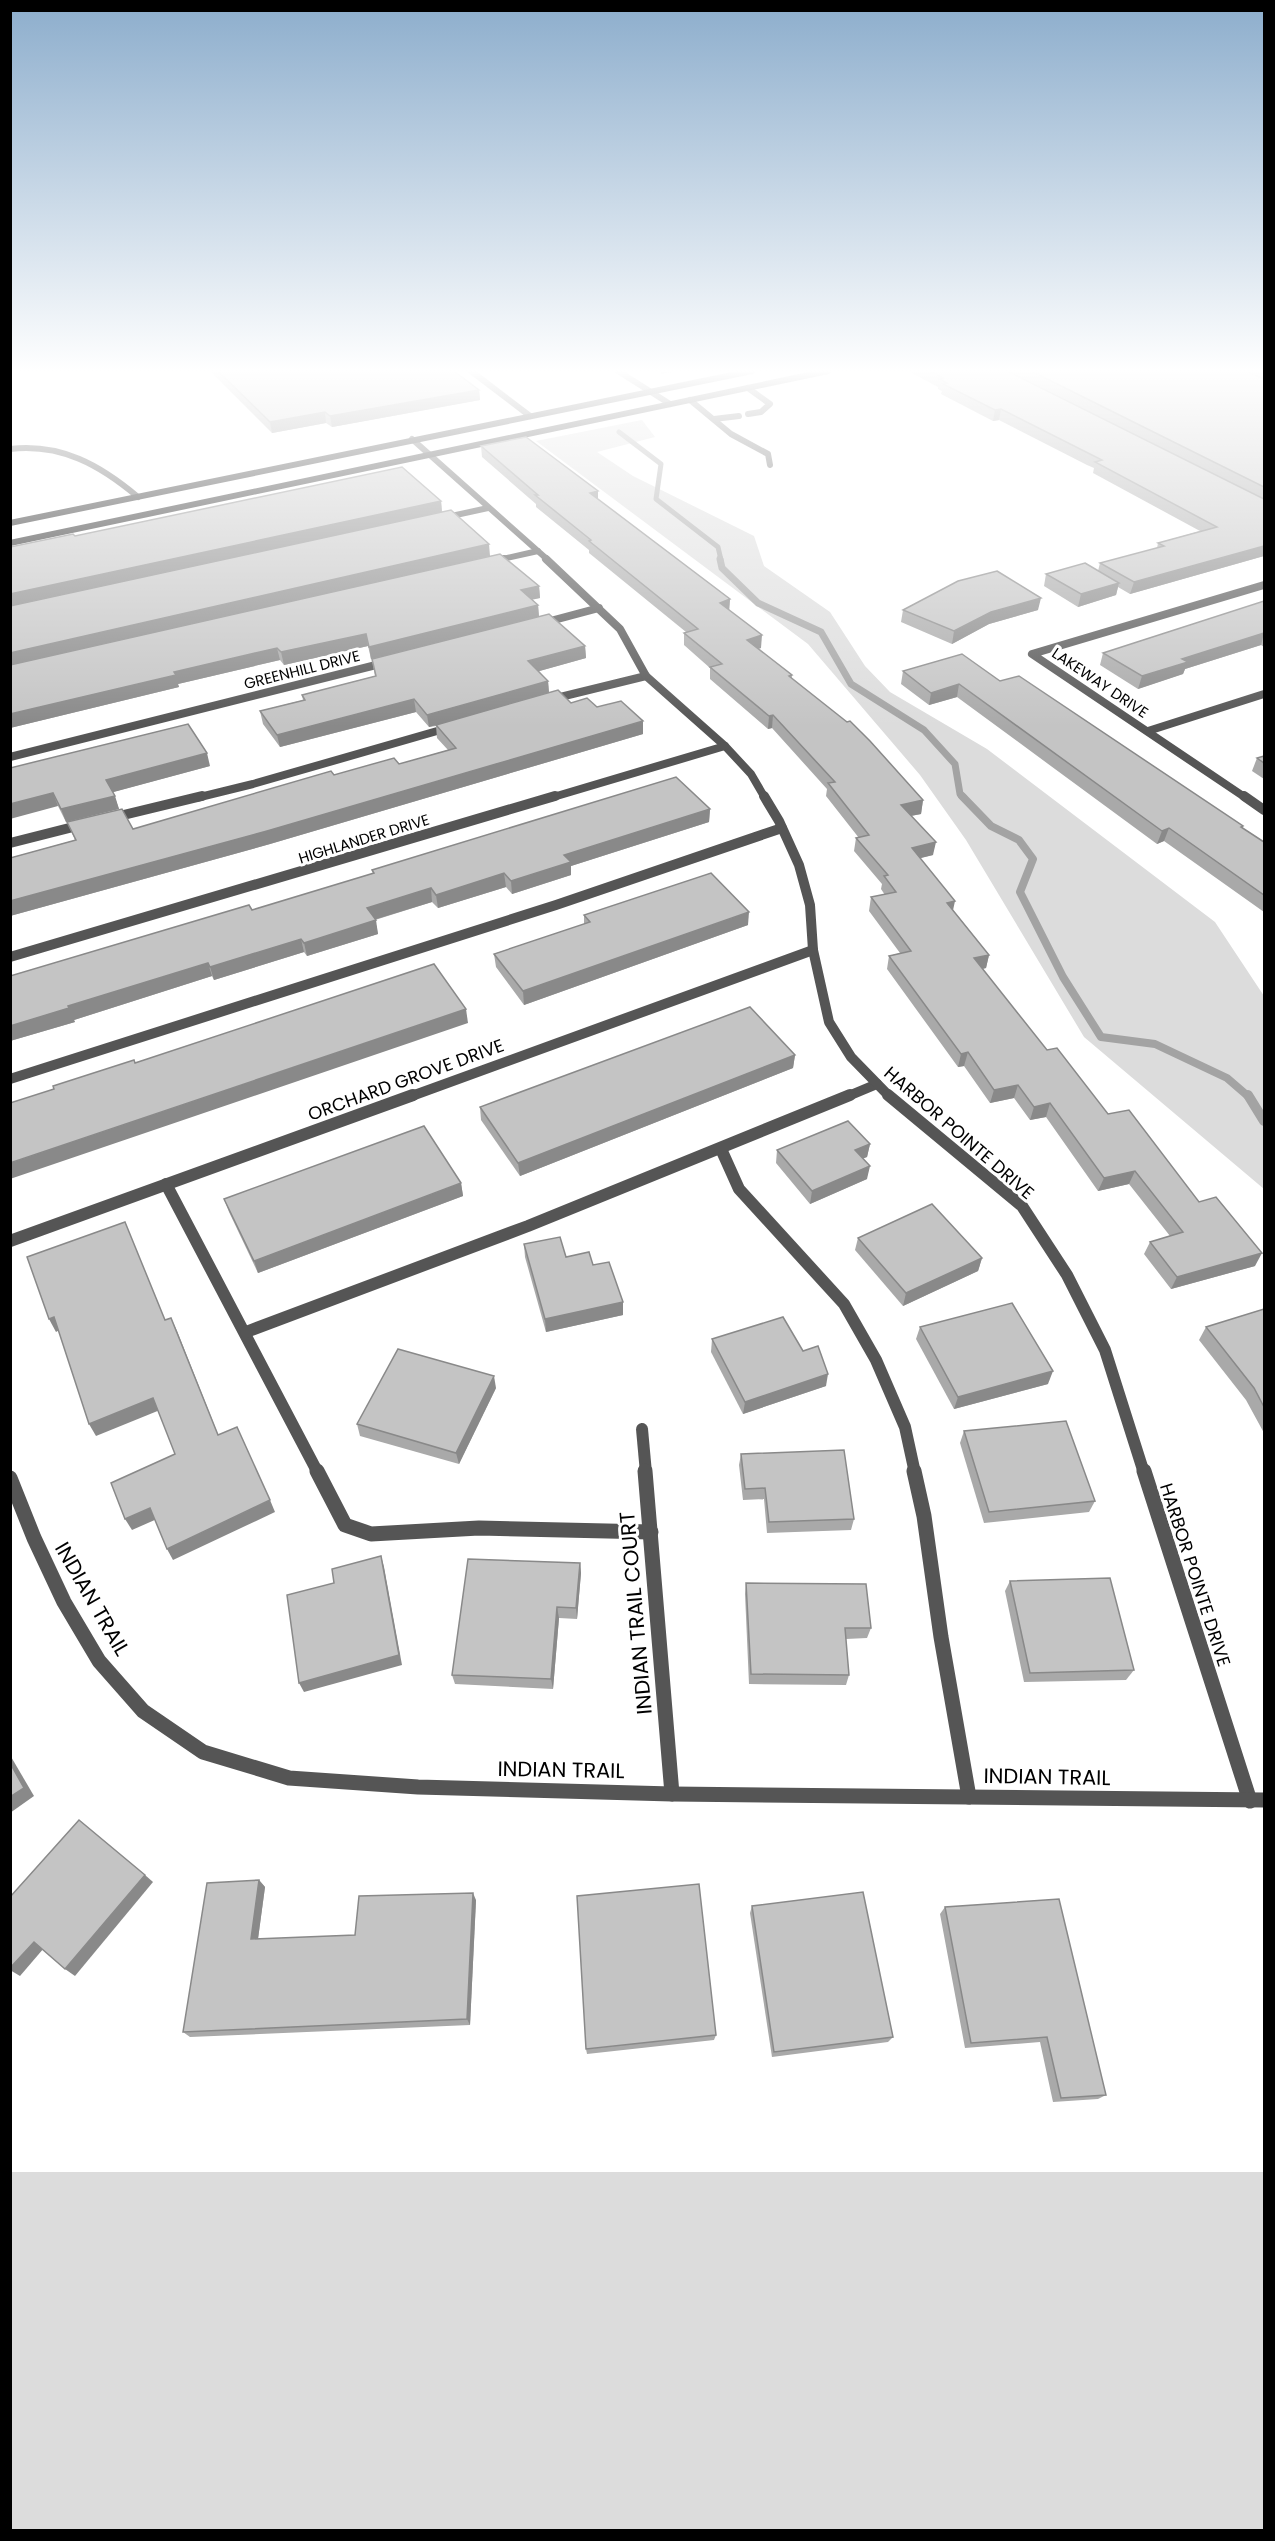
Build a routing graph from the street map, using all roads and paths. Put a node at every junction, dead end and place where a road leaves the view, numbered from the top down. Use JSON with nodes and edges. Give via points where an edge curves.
{"nodes":[{"id":1,"x":128,"y":490,"type":"edge"},
{"id":2,"x":174,"y":490,"type":"edge"},
{"id":3,"x":265,"y":490,"type":"edge"},
{"id":4,"x":468,"y":490,"type":"edge"},
{"id":5,"x":138,"y":497,"type":"junction"},
{"id":6,"x":488,"y":508,"type":"junction"},
{"id":7,"x":430,"y":520,"type":"edge"},
{"id":8,"x":10,"y":523,"type":"edge"},
{"id":9,"x":10,"y":543,"type":"edge"},
{"id":10,"x":538,"y":551,"type":"junction"},
{"id":11,"x":481,"y":564,"type":"edge"},
{"id":12,"x":1264,"y":585,"type":"edge"},
{"id":13,"x":599,"y":608,"type":"junction"},
{"id":14,"x":530,"y":626,"type":"edge"},
{"id":15,"x":391,"y":661,"type":"edge"},
{"id":16,"x":646,"y":676,"type":"junction"},
{"id":17,"x":1264,"y":694,"type":"edge"},
{"id":18,"x":540,"y":702,"type":"edge"},
{"id":19,"x":463,"y":724,"type":"edge"},
{"id":20,"x":1148,"y":731,"type":"junction"},
{"id":21,"x":725,"y":746,"type":"junction"},
{"id":22,"x":10,"y":757,"type":"edge"},
{"id":23,"x":1264,"y":810,"type":"edge"},
{"id":24,"x":104,"y":820,"type":"edge"},
{"id":25,"x":93,"y":822,"type":"edge"},
{"id":26,"x":782,"y":828,"type":"junction"},
{"id":27,"x":10,"y":843,"type":"edge"},
{"id":28,"x":813,"y":950,"type":"junction"},
{"id":29,"x":10,"y":957,"type":"edge"},
{"id":30,"x":10,"y":1079,"type":"edge"},
{"id":31,"x":878,"y":1084,"type":"junction"},
{"id":32,"x":721,"y":1149,"type":"junction"},
{"id":33,"x":166,"y":1184,"type":"junction"},
{"id":34,"x":10,"y":1241,"type":"edge"},
{"id":35,"x":246,"y":1332,"type":"junction"},
{"id":36,"x":642,"y":1429,"type":"dead end"},
{"id":37,"x":10,"y":1478,"type":"edge"},
{"id":38,"x":651,"y":1532,"type":"junction"},
{"id":39,"x":672,"y":1794,"type":"junction"},
{"id":40,"x":969,"y":1797,"type":"junction"},
{"id":41,"x":1257,"y":1801,"type":"edge"}],
"edges":[{"from":1,"to":5,"type":"street"},
{"from":2,"to":5,"type":"main road"},
{"from":3,"to":9,"type":"main road"},
{"from":4,"to":6,"type":"street","name":"HARBOR POINTE DRIVE"},
{"from":5,"to":8,"type":"main road"},
{"from":6,"to":7,"type":"street"},
{"from":6,"to":10,"type":"street","name":"HARBOR POINTE DRIVE"},
{"from":10,"to":11,"type":"street"},
{"from":10,"to":13,"type":"street","name":"HARBOR POINTE DRIVE"},
{"from":12,"to":20,"type":"street","name":"LAKEWAY DRIVE","via":[[1032,654]]},
{"from":13,"to":14,"type":"street"},
{"from":13,"to":16,"type":"street","name":"HARBOR POINTE DRIVE","via":[[620,629]]},
{"from":15,"to":22,"type":"street","name":"GREENHILL DRIVE"},
{"from":16,"to":18,"type":"street"},
{"from":16,"to":21,"type":"street","name":"HARBOR POINTE DRIVE"},
{"from":17,"to":20,"type":"street"},
{"from":19,"to":24,"type":"street","via":[[253,784]]},
{"from":20,"to":23,"type":"street","name":"LAKEWAY DRIVE"},
{"from":21,"to":26,"type":"street","name":"HARBOR POINTE DRIVE","via":[[751,774]]},
{"from":21,"to":29,"type":"street","name":"HIGHLANDER DRIVE"},
{"from":25,"to":27,"type":"street"},
{"from":26,"to":28,"type":"street","name":"HARBOR POINTE DRIVE","via":[[799,865],[810,905]]},
{"from":26,"to":30,"type":"street","via":[[544,909]]},
{"from":28,"to":31,"type":"street","name":"HARBOR POINTE DRIVE","via":[[829,1022],[851,1057]]},
{"from":28,"to":33,"type":"street","name":"ORCHARD GROVE DRIVE"},
{"from":31,"to":32,"type":"street"},
{"from":31,"to":41,"type":"street","name":"HARBOR POINTE DRIVE","via":[[898,1105],[1022,1206],[1077,1294],[1106,1350]]},
{"from":32,"to":35,"type":"street"},
{"from":32,"to":40,"type":"street","via":[[739,1189],[844,1304],[876,1359],[905,1426],[924,1516]]},
{"from":33,"to":34,"type":"street","name":"ORCHARD GROVE DRIVE"},
{"from":33,"to":35,"type":"street"},
{"from":35,"to":38,"type":"street","via":[[345,1525],[371,1534],[479,1528]]},
{"from":36,"to":38,"type":"street","name":"INDIAN TRAIL COURT"},
{"from":37,"to":39,"type":"street","name":"INDIAN TRAIL","via":[[64,1602],[99,1661],[143,1711],[203,1752],[289,1778],[418,1787]]},
{"from":38,"to":39,"type":"street","name":"INDIAN TRAIL COURT"},
{"from":39,"to":40,"type":"street","name":"INDIAN TRAIL"},
{"from":40,"to":41,"type":"street","name":"INDIAN TRAIL"}]}
